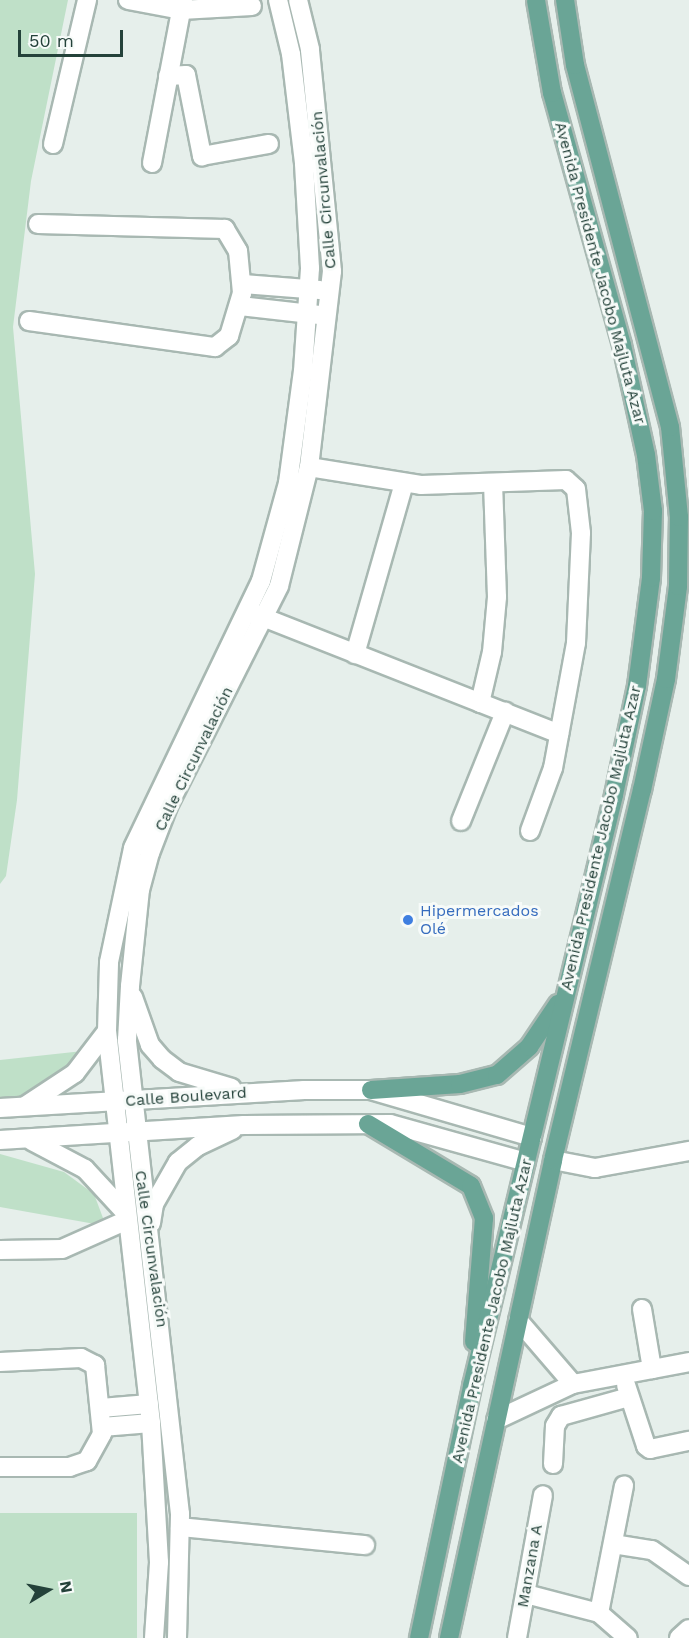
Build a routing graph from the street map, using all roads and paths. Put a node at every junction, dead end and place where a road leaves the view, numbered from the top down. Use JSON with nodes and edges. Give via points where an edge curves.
{"nodes":[{"id":1,"x":87,"y":0,"type":"edge"},
{"id":2,"x":128,"y":0,"type":"edge"},
{"id":3,"x":278,"y":0,"type":"edge"},
{"id":4,"x":298,"y":0,"type":"edge"},
{"id":5,"x":536,"y":0,"type":"edge"},
{"id":6,"x":565,"y":0,"type":"edge"},
{"id":7,"x":182,"y":5,"type":"edge"},
{"id":8,"x":252,"y":6,"type":"dead end"},
{"id":9,"x":168,"y":76,"type":"junction"},
{"id":10,"x":53,"y":144,"type":"dead end"},
{"id":11,"x":269,"y":144,"type":"dead end"},
{"id":12,"x":152,"y":163,"type":"dead end"},
{"id":13,"x":38,"y":224,"type":"dead end"},
{"id":14,"x":243,"y":284,"type":"junction"},
{"id":15,"x":310,"y":289,"type":"junction"},
{"id":16,"x":331,"y":291,"type":"junction"},
{"id":17,"x":240,"y":306,"type":"junction"},
{"id":18,"x":308,"y":314,"type":"junction"},
{"id":19,"x":329,"y":316,"type":"junction"},
{"id":20,"x":29,"y":321,"type":"dead end"},
{"id":21,"x":309,"y":467,"type":"junction"},
{"id":22,"x":404,"y":483,"type":"junction"},
{"id":23,"x":493,"y":484,"type":"junction"},
{"id":24,"x":256,"y":614,"type":"junction"},
{"id":25,"x":355,"y":654,"type":"junction"},
{"id":26,"x":480,"y":703,"type":"junction"},
{"id":27,"x":505,"y":712,"type":"junction"},
{"id":28,"x":559,"y":734,"type":"junction"},
{"id":29,"x":461,"y":821,"type":"dead end"},
{"id":30,"x":530,"y":831,"type":"dead end"},
{"id":31,"x":130,"y":986,"type":"junction"},
{"id":32,"x":566,"y":993,"type":"junction"},
{"id":33,"x":106,"y":1031,"type":"junction"},
{"id":34,"x":371,"y":1090,"type":"junction"},
{"id":35,"x":255,"y":1093,"type":"junction"},
{"id":36,"x":133,"y":1101,"type":"junction"},
{"id":37,"x":113,"y":1102,"type":"junction"},
{"id":38,"x":0,"y":1108,"type":"edge"},
{"id":39,"x":23,"y":1108,"type":"junction"},
{"id":40,"x":368,"y":1124,"type":"junction"},
{"id":41,"x":243,"y":1125,"type":"junction"},
{"id":42,"x":136,"y":1132,"type":"junction"},
{"id":43,"x":116,"y":1133,"type":"junction"},
{"id":44,"x":532,"y":1137,"type":"junction"},
{"id":45,"x":27,"y":1139,"type":"junction"},
{"id":46,"x":0,"y":1140,"type":"edge"},
{"id":47,"x":689,"y":1150,"type":"edge"},
{"id":48,"x":553,"y":1160,"type":"junction"},
{"id":49,"x":526,"y":1162,"type":"junction"},
{"id":50,"x":124,"y":1216,"type":"junction"},
{"id":51,"x":149,"y":1230,"type":"junction"},
{"id":52,"x":0,"y":1250,"type":"edge"},
{"id":53,"x":642,"y":1309,"type":"dead end"},
{"id":54,"x":518,"y":1320,"type":"junction"},
{"id":55,"x":0,"y":1362,"type":"edge"},
{"id":56,"x":689,"y":1362,"type":"edge"},
{"id":57,"x":652,"y":1369,"type":"junction"},
{"id":58,"x":624,"y":1374,"type":"junction"},
{"id":59,"x":167,"y":1375,"type":"junction"},
{"id":60,"x":146,"y":1377,"type":"junction"},
{"id":61,"x":573,"y":1384,"type":"junction"},
{"id":62,"x":472,"y":1386,"type":"junction"},
{"id":63,"x":629,"y":1397,"type":"junction"},
{"id":64,"x":149,"y":1404,"type":"junction"},
{"id":65,"x":101,"y":1408,"type":"junction"},
{"id":66,"x":496,"y":1420,"type":"junction"},
{"id":67,"x":152,"y":1423,"type":"junction"},
{"id":68,"x":102,"y":1427,"type":"junction"},
{"id":69,"x":689,"y":1441,"type":"edge"},
{"id":70,"x":553,"y":1464,"type":"dead end"},
{"id":71,"x":0,"y":1467,"type":"edge"},
{"id":72,"x":624,"y":1485,"type":"dead end"},
{"id":73,"x":543,"y":1495,"type":"dead end"},
{"id":74,"x":180,"y":1527,"type":"junction"},
{"id":75,"x":613,"y":1544,"type":"junction"},
{"id":76,"x":365,"y":1545,"type":"dead end"},
{"id":77,"x":689,"y":1576,"type":"edge"},
{"id":78,"x":526,"y":1594,"type":"junction"},
{"id":79,"x":599,"y":1613,"type":"junction"},
{"id":80,"x":689,"y":1629,"type":"edge"},
{"id":81,"x":154,"y":1638,"type":"edge"},
{"id":82,"x":177,"y":1638,"type":"edge"},
{"id":83,"x":419,"y":1638,"type":"edge"},
{"id":84,"x":448,"y":1638,"type":"edge"},
{"id":85,"x":517,"y":1638,"type":"edge"},
{"id":86,"x":628,"y":1638,"type":"edge"},
{"id":87,"x":679,"y":1638,"type":"edge"}],
"edges":[{"from":1,"to":10,"type":"street"},
{"from":2,"to":7,"type":"street"},
{"from":3,"to":15,"type":"street","name":"Calle Circunvalación","via":[[291,54],[304,163]]},
{"from":4,"to":16,"type":"street","name":"Calle Circunvalación","via":[[310,49],[324,160]]},
{"from":5,"to":32,"type":"main road","name":"Avenida Presidente Jacobo Majluta Azar","via":[[552,93],[622,345],[646,455],[652,511],[651,578],[638,680]]},
{"from":6,"to":48,"type":"main road","name":"Avenida Presidente Jacobo Majluta Azar","via":[[575,65],[670,427],[679,517],[678,586],[666,679]]},
{"from":7,"to":8,"type":"street"},
{"from":7,"to":9,"type":"street"},
{"from":9,"to":11,"type":"street","via":[[186,75],[202,156],[209,158]]},
{"from":9,"to":12,"type":"street"},
{"from":13,"to":14,"type":"street","via":[[225,229],[238,251]]},
{"from":14,"to":15,"type":"street"},
{"from":14,"to":17,"type":"street"},
{"from":15,"to":16,"type":"street"},
{"from":15,"to":18,"type":"street","name":"Calle Circunvalación"},
{"from":16,"to":19,"type":"street","name":"Calle Circunvalación"},
{"from":17,"to":18,"type":"street"},
{"from":17,"to":20,"type":"street","via":[[229,336],[215,347]]},
{"from":18,"to":19,"type":"street"},
{"from":18,"to":24,"type":"street","name":"Calle Circunvalación","via":[[288,483]]},
{"from":19,"to":21,"type":"street","name":"Calle Circunvalación"},
{"from":21,"to":22,"type":"street"},
{"from":21,"to":24,"type":"street","name":"Calle Circunvalación","via":[[289,553]]},
{"from":22,"to":23,"type":"street"},
{"from":22,"to":25,"type":"street"},
{"from":23,"to":26,"type":"street","via":[[497,597],[492,652]]},
{"from":23,"to":28,"type":"street","via":[[566,480],[576,489],[580,592]]},
{"from":24,"to":25,"type":"street"},
{"from":24,"to":31,"type":"street","name":"Calle Circunvalación","via":[[150,853],[139,899]]},
{"from":24,"to":33,"type":"street","name":"Calle Circunvalación","via":[[133,848],[109,962]]},
{"from":25,"to":26,"type":"street"},
{"from":26,"to":27,"type":"street"},
{"from":27,"to":28,"type":"street"},
{"from":27,"to":29,"type":"street"},
{"from":28,"to":30,"type":"street","via":[[553,768]]},
{"from":31,"to":35,"type":"street","via":[[150,1045],[162,1059],[196,1079]]},
{"from":31,"to":36,"type":"street","name":"Calle Circunvalación","via":[[127,1040]]},
{"from":32,"to":34,"type":"main road","via":[[530,1047],[497,1075],[460,1084]]},
{"from":32,"to":44,"type":"main road","name":"Avenida Presidente Jacobo Majluta Azar"},
{"from":33,"to":37,"type":"street","name":"Calle Circunvalación"},
{"from":33,"to":39,"type":"street","via":[[75,1073]]},
{"from":34,"to":35,"type":"street","name":"Calle Boulevard"},
{"from":34,"to":44,"type":"street","name":"Calle Boulevard"},
{"from":35,"to":36,"type":"street","name":"Calle Boulevard"},
{"from":36,"to":37,"type":"street","name":"Calle Boulevard"},
{"from":36,"to":42,"type":"street","name":"Calle Circunvalación"},
{"from":37,"to":39,"type":"street","name":"Calle Boulevard"},
{"from":37,"to":43,"type":"street","name":"Calle Circunvalación"},
{"from":38,"to":39,"type":"street","name":"Calle Boulevard"},
{"from":40,"to":41,"type":"street","name":"Calle Boulevard"},
{"from":40,"to":49,"type":"street","name":"Calle Boulevard","via":[[414,1127]]},
{"from":40,"to":62,"type":"main road","via":[[459,1174],[476,1196],[484,1218]]},
{"from":41,"to":42,"type":"street","name":"Calle Boulevard"},
{"from":41,"to":51,"type":"street","via":[[198,1146],[178,1162],[154,1204]]},
{"from":42,"to":43,"type":"street","name":"Calle Boulevard"},
{"from":42,"to":51,"type":"street","name":"Calle Circunvalación"},
{"from":43,"to":45,"type":"street","name":"Calle Boulevard"},
{"from":43,"to":50,"type":"street","name":"Calle Circunvalación"},
{"from":44,"to":49,"type":"main road","name":"Avenida Presidente Jacobo Majluta Azar"},
{"from":45,"to":46,"type":"street","name":"Calle Boulevard"},
{"from":45,"to":50,"type":"street","via":[[85,1169]]},
{"from":47,"to":48,"type":"street","via":[[595,1168]]},
{"from":48,"to":54,"type":"main road","name":"Avenida Presidente Jacobo Majluta Azar"},
{"from":49,"to":62,"type":"main road","name":"Avenida Presidente Jacobo Majluta Azar"},
{"from":50,"to":52,"type":"street","via":[[62,1249]]},
{"from":50,"to":60,"type":"street","name":"Calle Circunvalación"},
{"from":51,"to":59,"type":"street","name":"Calle Circunvalación"},
{"from":53,"to":57,"type":"street"},
{"from":54,"to":61,"type":"street"},
{"from":54,"to":66,"type":"main road","name":"Avenida Presidente Jacobo Majluta Azar"},
{"from":55,"to":65,"type":"street","via":[[81,1358],[95,1365],[99,1374]]},
{"from":56,"to":57,"type":"street"},
{"from":57,"to":58,"type":"street"},
{"from":58,"to":61,"type":"street"},
{"from":58,"to":63,"type":"street"},
{"from":59,"to":60,"type":"street"},
{"from":59,"to":74,"type":"street","name":"Calle Circunvalación"},
{"from":60,"to":64,"type":"street","name":"Calle Circunvalación"},
{"from":61,"to":66,"type":"street"},
{"from":62,"to":83,"type":"main road","name":"Avenida Presidente Jacobo Majluta Azar"},
{"from":63,"to":69,"type":"street","via":[[650,1449]]},
{"from":63,"to":70,"type":"street","via":[[561,1416],[555,1426]]},
{"from":64,"to":65,"type":"street"},
{"from":64,"to":67,"type":"street","name":"Calle Circunvalación"},
{"from":65,"to":68,"type":"street"},
{"from":66,"to":84,"type":"main road","name":"Avenida Presidente Jacobo Majluta Azar"},
{"from":67,"to":68,"type":"street"},
{"from":67,"to":81,"type":"street","name":"Calle Circunvalación","via":[[159,1562]]},
{"from":68,"to":71,"type":"street","via":[[87,1461],[70,1467]]},
{"from":72,"to":75,"type":"street"},
{"from":73,"to":78,"type":"street","name":"Manzana A"},
{"from":74,"to":76,"type":"street"},
{"from":74,"to":82,"type":"street","name":"Calle Circunvalación"},
{"from":75,"to":77,"type":"street","via":[[652,1550]]},
{"from":75,"to":79,"type":"street"},
{"from":78,"to":79,"type":"street"},
{"from":78,"to":85,"type":"street","name":"Manzana A"},
{"from":79,"to":86,"type":"street"},
{"from":80,"to":87,"type":"street"}]}
